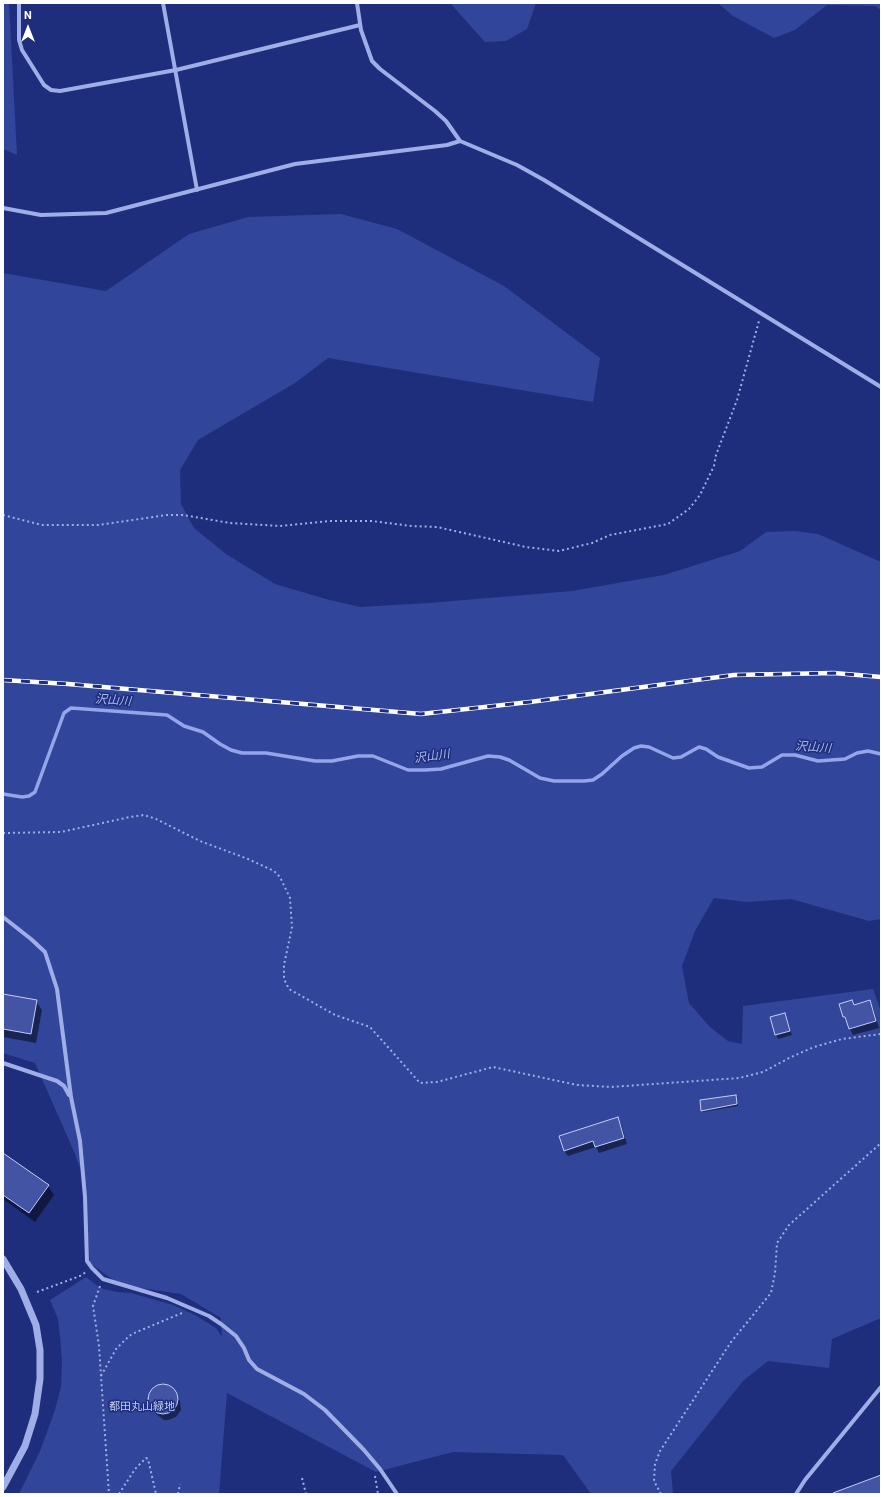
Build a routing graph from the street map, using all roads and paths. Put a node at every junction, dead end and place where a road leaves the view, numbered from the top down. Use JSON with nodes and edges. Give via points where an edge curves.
{"nodes":[{"id":1,"x":19,"y":3,"type":"edge"},
{"id":2,"x":163,"y":3,"type":"edge"},
{"id":3,"x":357,"y":3,"type":"edge"},
{"id":4,"x":360,"y":25,"type":"junction"},
{"id":5,"x":176,"y":70,"type":"junction"},
{"id":6,"x":460,"y":141,"type":"junction"},
{"id":7,"x":197,"y":190,"type":"junction"},
{"id":8,"x":3,"y":208,"type":"edge"},
{"id":9,"x":760,"y":312,"type":"junction"},
{"id":10,"x":881,"y":387,"type":"edge"},
{"id":11,"x":3,"y":515,"type":"edge"},
{"id":12,"x":3,"y":833,"type":"edge"},
{"id":13,"x":3,"y":917,"type":"edge"},
{"id":14,"x":881,"y":1034,"type":"edge"},
{"id":15,"x":3,"y":1063,"type":"edge"},
{"id":16,"x":71,"y":1097,"type":"junction"},
{"id":17,"x":881,"y":1144,"type":"edge"},
{"id":18,"x":3,"y":1259,"type":"edge"},
{"id":19,"x":80,"y":1276,"type":"dead end"},
{"id":20,"x":37,"y":1292,"type":"dead end"},
{"id":21,"x":97,"y":1293,"type":"dead end"},
{"id":22,"x":186,"y":1311,"type":"dead end"},
{"id":23,"x":100,"y":1377,"type":"junction"},
{"id":24,"x":881,"y":1387,"type":"edge"},
{"id":25,"x":302,"y":1478,"type":"dead end"},
{"id":26,"x":180,"y":1484,"type":"dead end"},
{"id":27,"x":3,"y":1488,"type":"edge"},
{"id":28,"x":109,"y":1494,"type":"edge"},
{"id":29,"x":119,"y":1494,"type":"edge"},
{"id":30,"x":156,"y":1494,"type":"edge"},
{"id":31,"x":178,"y":1494,"type":"edge"},
{"id":32,"x":306,"y":1494,"type":"edge"},
{"id":33,"x":397,"y":1494,"type":"edge"},
{"id":34,"x":661,"y":1494,"type":"edge"},
{"id":35,"x":796,"y":1494,"type":"edge"}],
"edges":[{"from":1,"to":5,"type":"street","via":[[19,40],[22,50],[44,85],[51,90],[60,91]]},
{"from":2,"to":5,"type":"street"},
{"from":3,"to":4,"type":"street"},
{"from":4,"to":5,"type":"street"},
{"from":4,"to":6,"type":"street","via":[[372,61],[435,110]]},
{"from":5,"to":7,"type":"street"},
{"from":6,"to":7,"type":"street","via":[[447,145],[295,164]]},
{"from":6,"to":9,"type":"street","via":[[538,176]]},
{"from":7,"to":8,"type":"street","via":[[106,213],[41,215]]},
{"from":9,"to":10,"type":"street"},
{"from":9,"to":11,"type":"path","via":[[737,400],[714,466],[700,495],[689,510],[668,524],[610,535],[592,543],[560,551],[526,547],[437,527],[372,520],[329,520],[280,526],[166,515],[99,525],[42,525]]},
{"from":12,"to":14,"type":"path","via":[[61,832],[144,816],[274,871],[280,877],[290,898],[292,927],[284,965],[284,979],[289,990],[335,1015],[370,1027],[420,1083],[437,1082],[493,1067],[577,1085],[611,1086],[739,1078],[763,1072],[814,1047],[842,1039]]},
{"from":13,"to":16,"type":"street","via":[[45,952],[57,989]]},
{"from":15,"to":16,"type":"street","via":[[57,1081]]},
{"from":16,"to":33,"type":"street","via":[[80,1141],[87,1261],[92,1268],[103,1280],[167,1298],[209,1316],[221,1324],[236,1336],[257,1369],[304,1394],[325,1410],[364,1450]]},
{"from":17,"to":34,"type":"path","via":[[789,1225],[777,1242],[771,1293],[731,1342],[654,1464],[654,1481]]},
{"from":18,"to":27,"type":"street","via":[[21,1289],[34,1319],[40,1350],[40,1379],[35,1414],[25,1446]]},
{"from":19,"to":20,"type":"path"},
{"from":21,"to":23,"type":"path","via":[[93,1306],[99,1346]]},
{"from":22,"to":23,"type":"path","via":[[132,1334],[116,1350]]},
{"from":23,"to":28,"type":"path"},
{"from":24,"to":35,"type":"street"},
{"from":25,"to":32,"type":"path"},
{"from":26,"to":31,"type":"path"},
{"from":29,"to":30,"type":"path","via":[[135,1469],[146,1458]]}]}
